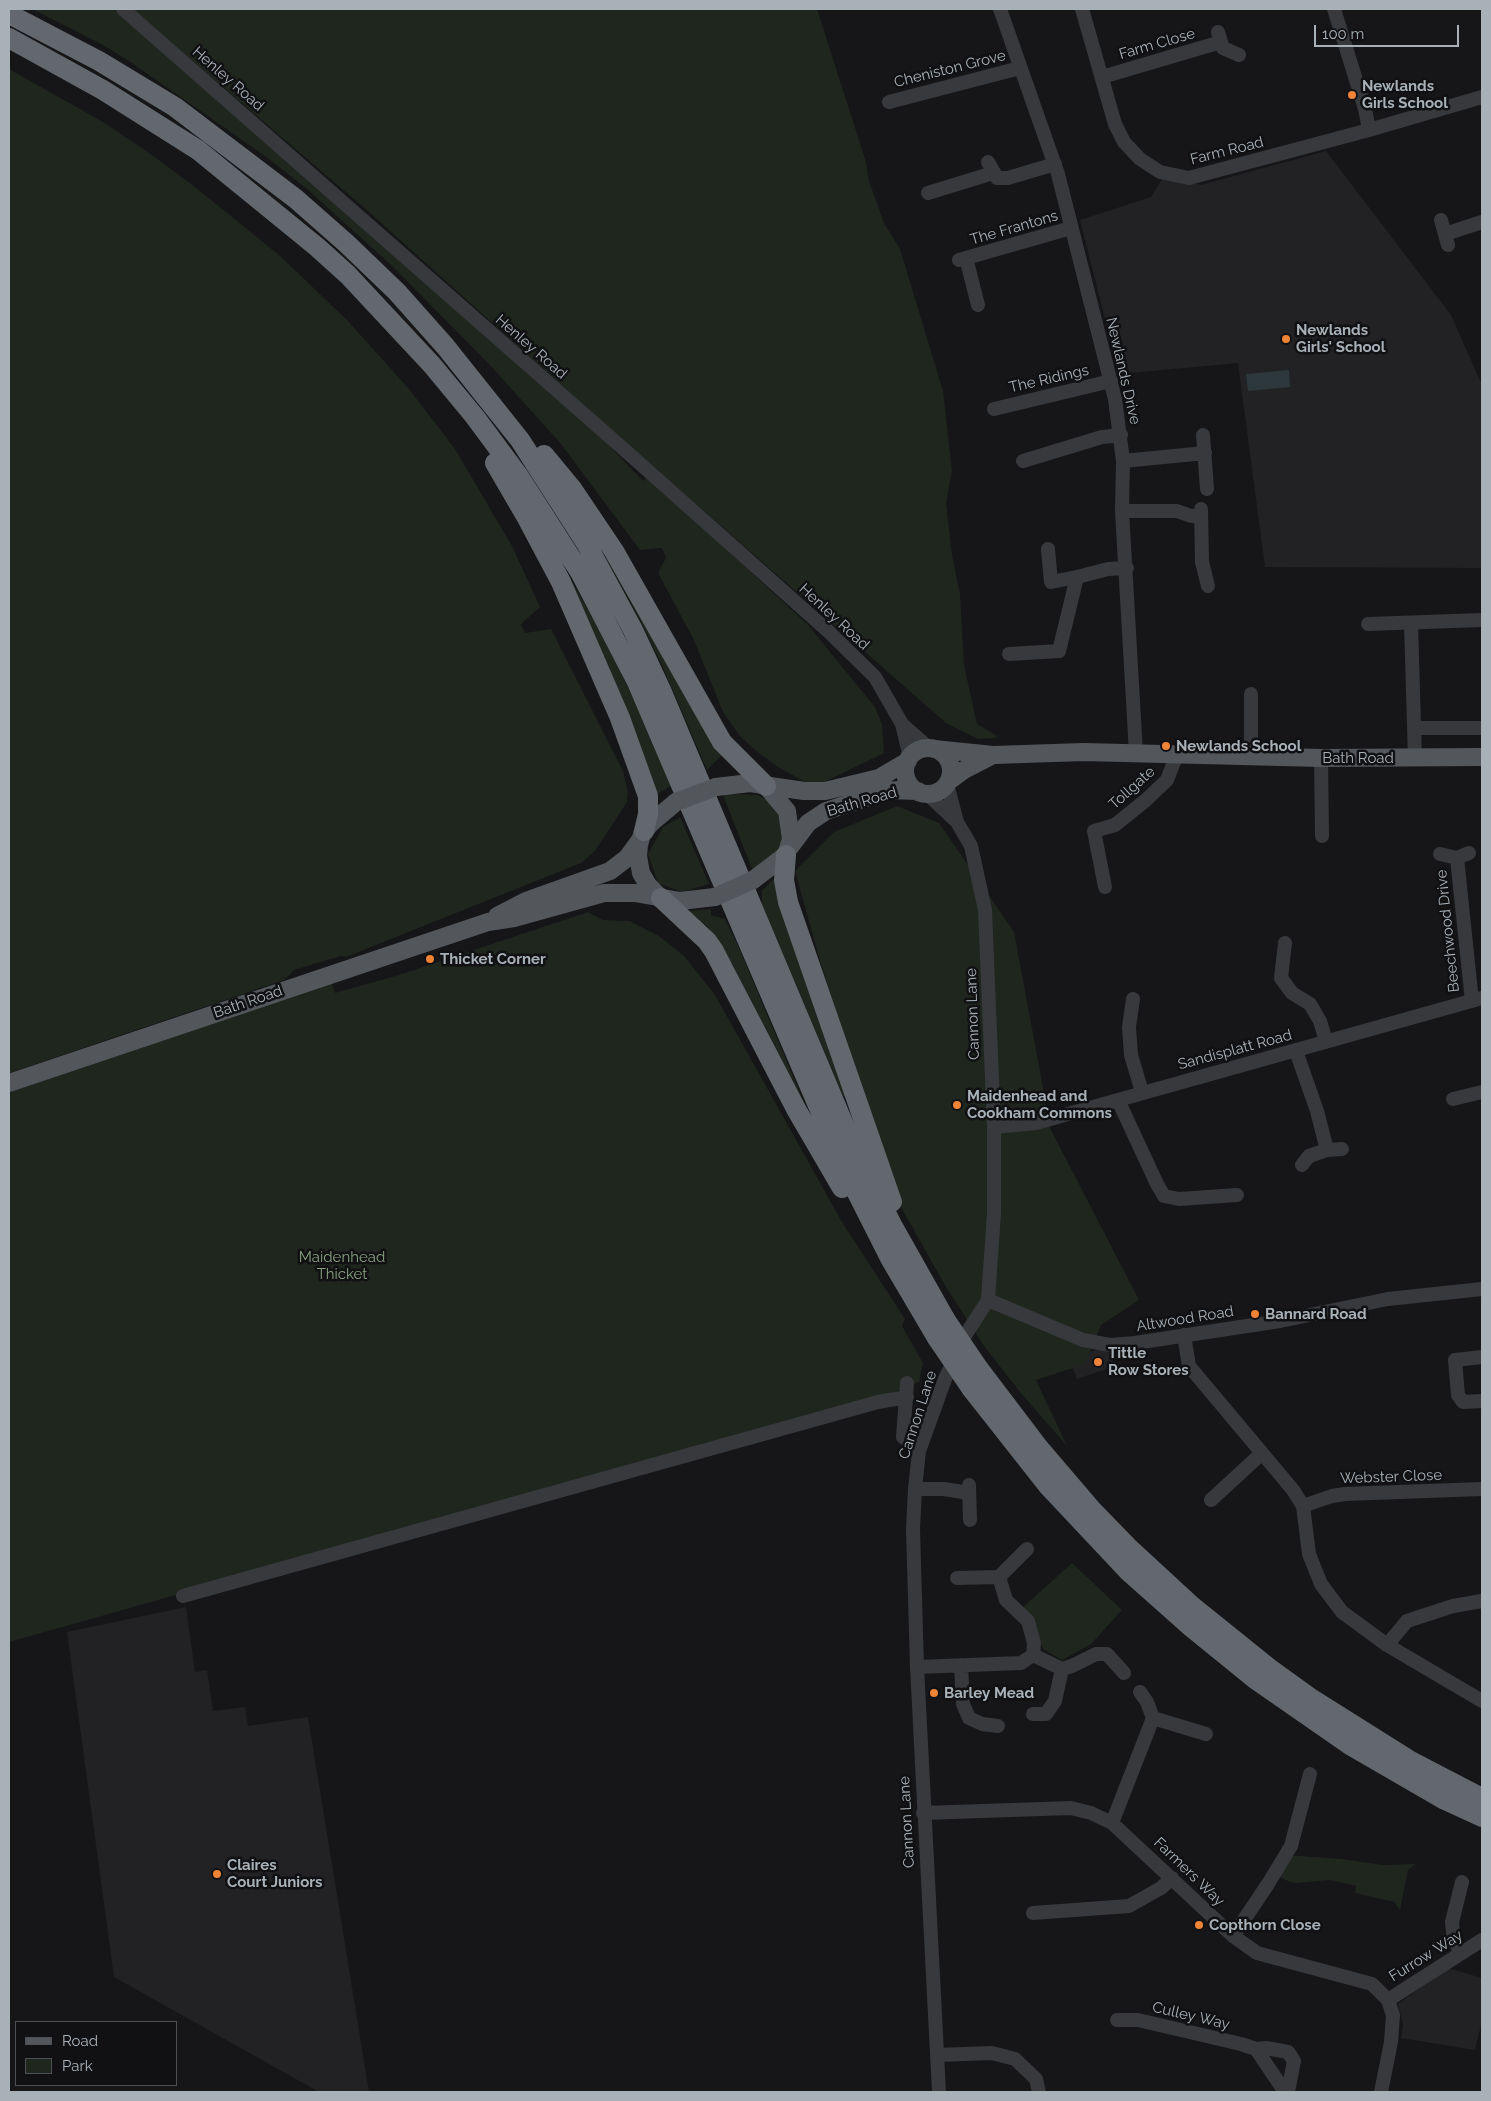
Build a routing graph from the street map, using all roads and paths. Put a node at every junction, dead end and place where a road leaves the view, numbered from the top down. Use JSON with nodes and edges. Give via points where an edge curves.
{"nodes":[{"id":1,"x":122,"y":9,"type":"edge"},
{"id":2,"x":1000,"y":9,"type":"edge"},
{"id":3,"x":1082,"y":9,"type":"edge"},
{"id":4,"x":1334,"y":9,"type":"edge"},
{"id":5,"x":9,"y":14,"type":"edge"},
{"id":6,"x":9,"y":38,"type":"edge"},
{"id":7,"x":1239,"y":55,"type":"dead end"},
{"id":8,"x":1020,"y":68,"type":"junction"},
{"id":9,"x":1102,"y":77,"type":"junction"},
{"id":10,"x":1482,"y":99,"type":"edge"},
{"id":11,"x":888,"y":102,"type":"dead end"},
{"id":12,"x":1369,"y":130,"type":"junction"},
{"id":13,"x":1054,"y":164,"type":"junction"},
{"id":14,"x":927,"y":193,"type":"dead end"},
{"id":15,"x":1441,"y":220,"type":"dead end"},
{"id":16,"x":1482,"y":222,"type":"edge"},
{"id":17,"x":1071,"y":228,"type":"junction"},
{"id":18,"x":978,"y":305,"type":"dead end"},
{"id":19,"x":432,"y":365,"type":"junction"},
{"id":20,"x":473,"y":378,"type":"junction"},
{"id":21,"x":1111,"y":381,"type":"junction"},
{"id":22,"x":994,"y":409,"type":"dead end"},
{"id":23,"x":1121,"y":435,"type":"junction"},
{"id":24,"x":1204,"y":435,"type":"dead end"},
{"id":25,"x":1205,"y":453,"type":"junction"},
{"id":26,"x":1023,"y":461,"type":"dead end"},
{"id":27,"x":1123,"y":461,"type":"junction"},
{"id":28,"x":1207,"y":489,"type":"dead end"},
{"id":29,"x":1122,"y":511,"type":"junction"},
{"id":30,"x":1048,"y":549,"type":"dead end"},
{"id":31,"x":1126,"y":568,"type":"junction"},
{"id":32,"x":1077,"y":577,"type":"junction"},
{"id":33,"x":1208,"y":586,"type":"dead end"},
{"id":34,"x":1482,"y":620,"type":"edge"},
{"id":35,"x":1411,"y":623,"type":"junction"},
{"id":36,"x":1368,"y":624,"type":"dead end"},
{"id":37,"x":1009,"y":654,"type":"dead end"},
{"id":38,"x":1251,"y":694,"type":"dead end"},
{"id":39,"x":902,"y":724,"type":"junction"},
{"id":40,"x":1415,"y":728,"type":"junction"},
{"id":41,"x":1482,"y":728,"type":"edge"},
{"id":42,"x":931,"y":749,"type":"junction"},
{"id":43,"x":1136,"y":753,"type":"junction"},
{"id":44,"x":1177,"y":754,"type":"junction"},
{"id":45,"x":993,"y":755,"type":"junction"},
{"id":46,"x":1251,"y":755,"type":"junction"},
{"id":47,"x":1482,"y":757,"type":"edge"},
{"id":48,"x":1321,"y":758,"type":"junction"},
{"id":49,"x":1415,"y":758,"type":"junction"},
{"id":50,"x":909,"y":759,"type":"junction"},
{"id":51,"x":948,"y":783,"type":"junction"},
{"id":52,"x":766,"y":786,"type":"junction"},
{"id":53,"x":922,"y":792,"type":"junction"},
{"id":54,"x":957,"y":822,"type":"junction"},
{"id":55,"x":642,"y":835,"type":"junction"},
{"id":56,"x":1322,"y":836,"type":"dead end"},
{"id":57,"x":788,"y":851,"type":"junction"},
{"id":58,"x":1440,"y":854,"type":"dead end"},
{"id":59,"x":1105,"y":887,"type":"dead end"},
{"id":60,"x":661,"y":898,"type":"junction"},
{"id":61,"x":488,"y":922,"type":"junction"},
{"id":62,"x":1285,"y":943,"type":"dead end"},
{"id":63,"x":1133,"y":999,"type":"dead end"},
{"id":64,"x":1477,"y":999,"type":"edge"},
{"id":65,"x":1326,"y":1041,"type":"junction"},
{"id":66,"x":1296,"y":1051,"type":"junction"},
{"id":67,"x":9,"y":1083,"type":"edge"},
{"id":68,"x":1142,"y":1092,"type":"junction"},
{"id":69,"x":1482,"y":1092,"type":"edge"},
{"id":70,"x":1118,"y":1100,"type":"junction"},
{"id":71,"x":1453,"y":1100,"type":"dead end"},
{"id":72,"x":994,"y":1127,"type":"junction"},
{"id":73,"x":1342,"y":1149,"type":"dead end"},
{"id":74,"x":1327,"y":1150,"type":"junction"},
{"id":75,"x":1302,"y":1165,"type":"dead end"},
{"id":76,"x":1237,"y":1195,"type":"dead end"},
{"id":77,"x":900,"y":1258,"type":"junction"},
{"id":78,"x":1482,"y":1289,"type":"edge"},
{"id":79,"x":988,"y":1300,"type":"junction"},
{"id":80,"x":1184,"y":1335,"type":"junction"},
{"id":81,"x":1482,"y":1357,"type":"edge"},
{"id":82,"x":1482,"y":1401,"type":"edge"},
{"id":83,"x":919,"y":1451,"type":"junction"},
{"id":84,"x":1262,"y":1453,"type":"junction"},
{"id":85,"x":915,"y":1489,"type":"junction"},
{"id":86,"x":1482,"y":1489,"type":"edge"},
{"id":87,"x":1211,"y":1500,"type":"dead end"},
{"id":88,"x":1304,"y":1506,"type":"junction"},
{"id":89,"x":970,"y":1520,"type":"dead end"},
{"id":90,"x":1027,"y":1549,"type":"dead end"},
{"id":91,"x":999,"y":1577,"type":"junction"},
{"id":92,"x":957,"y":1578,"type":"dead end"},
{"id":93,"x":183,"y":1596,"type":"dead end"},
{"id":94,"x":1482,"y":1601,"type":"edge"},
{"id":95,"x":1387,"y":1645,"type":"junction"},
{"id":96,"x":1033,"y":1655,"type":"junction"},
{"id":97,"x":961,"y":1665,"type":"junction"},
{"id":98,"x":917,"y":1667,"type":"junction"},
{"id":99,"x":1062,"y":1669,"type":"junction"},
{"id":100,"x":1124,"y":1673,"type":"dead end"},
{"id":101,"x":1140,"y":1692,"type":"dead end"},
{"id":102,"x":1482,"y":1701,"type":"edge"},
{"id":103,"x":1033,"y":1714,"type":"dead end"},
{"id":104,"x":1153,"y":1718,"type":"junction"},
{"id":105,"x":998,"y":1726,"type":"dead end"},
{"id":106,"x":1206,"y":1734,"type":"dead end"},
{"id":107,"x":1310,"y":1774,"type":"dead end"},
{"id":108,"x":1482,"y":1798,"type":"edge"},
{"id":109,"x":923,"y":1813,"type":"junction"},
{"id":110,"x":1482,"y":1817,"type":"edge"},
{"id":111,"x":1112,"y":1823,"type":"junction"},
{"id":112,"x":1172,"y":1878,"type":"junction"},
{"id":113,"x":1462,"y":1882,"type":"dead end"},
{"id":114,"x":1032,"y":1913,"type":"dead end"},
{"id":115,"x":1233,"y":1936,"type":"junction"},
{"id":116,"x":1482,"y":1940,"type":"edge"},
{"id":117,"x":1461,"y":1952,"type":"junction"},
{"id":118,"x":1388,"y":2000,"type":"junction"},
{"id":119,"x":1117,"y":2020,"type":"dead end"},
{"id":120,"x":1256,"y":2049,"type":"junction"},
{"id":121,"x":937,"y":2055,"type":"junction"},
{"id":122,"x":939,"y":2092,"type":"edge"},
{"id":123,"x":1039,"y":2092,"type":"edge"},
{"id":124,"x":1284,"y":2092,"type":"edge"},
{"id":125,"x":1381,"y":2092,"type":"edge"}],
"edges":[{"from":1,"to":39,"type":"street","name":"Henley Road","via":[[828,631],[875,677]]},
{"from":2,"to":8,"type":"street","name":"Newlands Drive"},
{"from":3,"to":9,"type":"street","name":"Farm Road"},
{"from":4,"to":12,"type":"street"},
{"from":5,"to":20,"type":"highway","via":[[99,61],[175,107],[270,178],[372,267]]},
{"from":6,"to":19,"type":"highway","via":[[103,90],[183,140],[234,178],[348,275]]},
{"from":7,"to":9,"type":"street","name":"Farm Close","via":[[1223,48],[1219,37]]},
{"from":8,"to":11,"type":"street","name":"Cheniston Grove"},
{"from":8,"to":13,"type":"street","name":"Newlands Drive"},
{"from":9,"to":12,"type":"street","name":"Farm Road","via":[[1115,124],[1124,142],[1140,159],[1160,172],[1189,178]]},
{"from":10,"to":12,"type":"street","name":"Farm Road"},
{"from":13,"to":14,"type":"street","via":[[1009,184],[997,178],[991,168]]},
{"from":13,"to":17,"type":"street","name":"Newlands Drive"},
{"from":15,"to":16,"type":"street","via":[[1447,239]]},
{"from":17,"to":18,"type":"street","name":"The Frantons","via":[[962,259]]},
{"from":17,"to":21,"type":"street","name":"Newlands Drive"},
{"from":19,"to":55,"type":"highway","via":[[527,518],[576,615],[644,779],[649,807]]},
{"from":19,"to":77,"type":"highway","via":[[475,416],[538,505],[580,572],[619,645],[694,811],[826,1128]]},
{"from":20,"to":52,"type":"highway","via":[[521,426],[573,490],[648,608],[722,742]]},
{"from":20,"to":77,"type":"highway","via":[[520,440],[567,511],[633,630],[876,1195]]},
{"from":21,"to":22,"type":"street","name":"The Ridings"},
{"from":21,"to":23,"type":"street","name":"Newlands Drive"},
{"from":23,"to":26,"type":"street","via":[[1102,437]]},
{"from":23,"to":27,"type":"street","name":"Newlands Drive"},
{"from":24,"to":25,"type":"street"},
{"from":25,"to":27,"type":"street"},
{"from":25,"to":28,"type":"street"},
{"from":27,"to":29,"type":"street","name":"Newlands Drive"},
{"from":29,"to":31,"type":"street","name":"Newlands Drive"},
{"from":29,"to":33,"type":"street","via":[[1177,511],[1191,516],[1201,513],[1202,562]]},
{"from":30,"to":32,"type":"street","via":[[1051,582]]},
{"from":31,"to":32,"type":"street"},
{"from":31,"to":43,"type":"street","name":"Newlands Drive"},
{"from":32,"to":37,"type":"street","via":[[1059,651]]},
{"from":34,"to":35,"type":"street"},
{"from":35,"to":36,"type":"street"},
{"from":35,"to":40,"type":"street"},
{"from":38,"to":46,"type":"street"},
{"from":39,"to":42,"type":"street","name":"Henley Road"},
{"from":39,"to":50,"type":"street","name":"Henley Road"},
{"from":40,"to":41,"type":"street"},
{"from":40,"to":49,"type":"street"},
{"from":42,"to":45,"type":"main road","name":"Bath Road"},
{"from":42,"to":50,"type":"main road","via":[[921,749]]},
{"from":42,"to":51,"type":"main road","via":[[942,753],[950,763]]},
{"from":43,"to":44,"type":"main road","name":"Bath Road"},
{"from":43,"to":45,"type":"main road","name":"Bath Road"},
{"from":44,"to":46,"type":"main road","name":"Bath Road"},
{"from":44,"to":59,"type":"street","name":"Tollgate","via":[[1167,780],[1146,800],[1115,825],[1094,831]]},
{"from":45,"to":51,"type":"main road","name":"Bath Road","via":[[964,770]]},
{"from":46,"to":48,"type":"main road","name":"Bath Road"},
{"from":47,"to":49,"type":"main road","name":"Bath Road"},
{"from":48,"to":49,"type":"main road","name":"Bath Road"},
{"from":48,"to":56,"type":"street"},
{"from":50,"to":52,"type":"main road","name":"Bath Road","via":[[879,778],[834,789],[811,791]]},
{"from":50,"to":53,"type":"main road","via":[[905,770],[908,780]]},
{"from":51,"to":53,"type":"main road","via":[[938,792]]},
{"from":51,"to":54,"type":"street","name":"Cannon Lane"},
{"from":52,"to":55,"type":"main road","bridge":true,"via":[[743,783],[716,787],[676,802],[660,813]]},
{"from":52,"to":57,"type":"main road","via":[[789,816]]},
{"from":53,"to":54,"type":"street","name":"Cannon Lane"},
{"from":53,"to":57,"type":"main road","name":"Bath Road","via":[[890,790],[826,811],[808,822]]},
{"from":54,"to":72,"type":"street","name":"Cannon Lane","via":[[970,846],[985,910]]},
{"from":55,"to":60,"type":"main road","via":[[638,856],[641,873]]},
{"from":55,"to":61,"type":"main road","name":"Bath Road","via":[[626,858],[610,871],[518,904]]},
{"from":57,"to":60,"type":"main road","bridge":true,"via":[[753,880],[715,897],[680,901]]},
{"from":57,"to":77,"type":"highway","via":[[784,880],[788,902]]},
{"from":58,"to":64,"type":"street","name":"Beechwood Drive","via":[[1463,855]]},
{"from":60,"to":61,"type":"main road","name":"Bath Road","via":[[635,893],[604,893]]},
{"from":60,"to":77,"type":"highway","via":[[714,951],[829,1167]]},
{"from":61,"to":67,"type":"main road","name":"Bath Road"},
{"from":62,"to":65,"type":"street","via":[[1281,978],[1292,994],[1310,1004]]},
{"from":63,"to":68,"type":"street","via":[[1129,1027],[1132,1055]]},
{"from":64,"to":65,"type":"street","name":"Sandisplatt Road"},
{"from":65,"to":66,"type":"street","name":"Sandisplatt Road"},
{"from":66,"to":68,"type":"street","name":"Sandisplatt Road"},
{"from":66,"to":74,"type":"street"},
{"from":68,"to":70,"type":"street","name":"Sandisplatt Road"},
{"from":69,"to":71,"type":"street"},
{"from":70,"to":72,"type":"street","name":"Sandisplatt Road","via":[[1036,1123]]},
{"from":70,"to":76,"type":"street","via":[[1164,1196],[1179,1199]]},
{"from":72,"to":79,"type":"street","name":"Cannon Lane","via":[[994,1214]]},
{"from":73,"to":74,"type":"street"},
{"from":74,"to":75,"type":"street","via":[[1309,1156]]},
{"from":77,"to":108,"type":"highway","bridge":true,"via":[[1018,1422],[1092,1510],[1128,1547],[1192,1606],[1269,1668],[1409,1760]]},
{"from":77,"to":110,"type":"highway","bridge":true,"via":[[937,1338],[971,1388],[1049,1487],[1122,1564],[1191,1628],[1255,1679],[1350,1745]]},
{"from":78,"to":80,"type":"street","name":"Altwood Road","via":[[1388,1299],[1280,1321]]},
{"from":79,"to":80,"type":"street","name":"Altwood Road","via":[[1083,1340],[1110,1344]]},
{"from":79,"to":83,"type":"street","name":"Cannon Lane","via":[[966,1334],[945,1379]]},
{"from":80,"to":84,"type":"street","via":[[1189,1366]]},
{"from":81,"to":82,"type":"street","via":[[1455,1360],[1458,1395],[1463,1402]]},
{"from":83,"to":85,"type":"street","name":"Cannon Lane"},
{"from":83,"to":93,"type":"street","via":[[903,1437],[907,1390],[878,1402]]},
{"from":84,"to":87,"type":"street"},
{"from":84,"to":88,"type":"street"},
{"from":85,"to":89,"type":"street","via":[[969,1489]]},
{"from":85,"to":98,"type":"street","name":"Cannon Lane"},
{"from":86,"to":88,"type":"street","name":"Webster Close","via":[[1344,1494]]},
{"from":88,"to":95,"type":"street","via":[[1309,1554],[1321,1584],[1342,1612]]},
{"from":90,"to":91,"type":"street"},
{"from":91,"to":92,"type":"street"},
{"from":91,"to":96,"type":"street","via":[[1006,1600],[1028,1621],[1034,1643]]},
{"from":94,"to":95,"type":"street","via":[[1453,1606],[1407,1621]]},
{"from":95,"to":102,"type":"street"},
{"from":96,"to":97,"type":"street","via":[[1021,1664]]},
{"from":96,"to":99,"type":"street"},
{"from":97,"to":98,"type":"street"},
{"from":97,"to":105,"type":"street","via":[[963,1704],[969,1718]]},
{"from":98,"to":109,"type":"street","name":"Cannon Lane"},
{"from":99,"to":100,"type":"street","via":[[1096,1654],[1107,1654]]},
{"from":99,"to":103,"type":"street","via":[[1055,1701],[1046,1714]]},
{"from":101,"to":104,"type":"street"},
{"from":104,"to":106,"type":"street"},
{"from":104,"to":111,"type":"street"},
{"from":107,"to":115,"type":"street","via":[[1291,1846]]},
{"from":109,"to":111,"type":"street","name":"Farmers Way","via":[[1071,1808],[1092,1813]]},
{"from":109,"to":121,"type":"street","name":"Cannon Lane"},
{"from":111,"to":112,"type":"street","name":"Farmers Way"},
{"from":112,"to":114,"type":"street","via":[[1162,1888],[1129,1906]]},
{"from":112,"to":115,"type":"street","name":"Farmers Way"},
{"from":113,"to":117,"type":"street","via":[[1452,1922],[1454,1941]]},
{"from":115,"to":118,"type":"street","name":"Farmers Way","via":[[1257,1953],[1372,1984]]},
{"from":116,"to":117,"type":"street","name":"Furrow Way"},
{"from":117,"to":118,"type":"street","name":"Furrow Way"},
{"from":118,"to":125,"type":"street","via":[[1393,2029]]},
{"from":119,"to":120,"type":"street","name":"Culley Way","via":[[1138,2020]]},
{"from":120,"to":124,"type":"street","name":"Culley Way"},
{"from":120,"to":124,"type":"street","name":"Culley Way","via":[[1288,2052],[1294,2060]]},
{"from":121,"to":122,"type":"street","name":"Cannon Lane"},
{"from":121,"to":123,"type":"street","via":[[992,2053],[1015,2059],[1036,2079]]}]}
